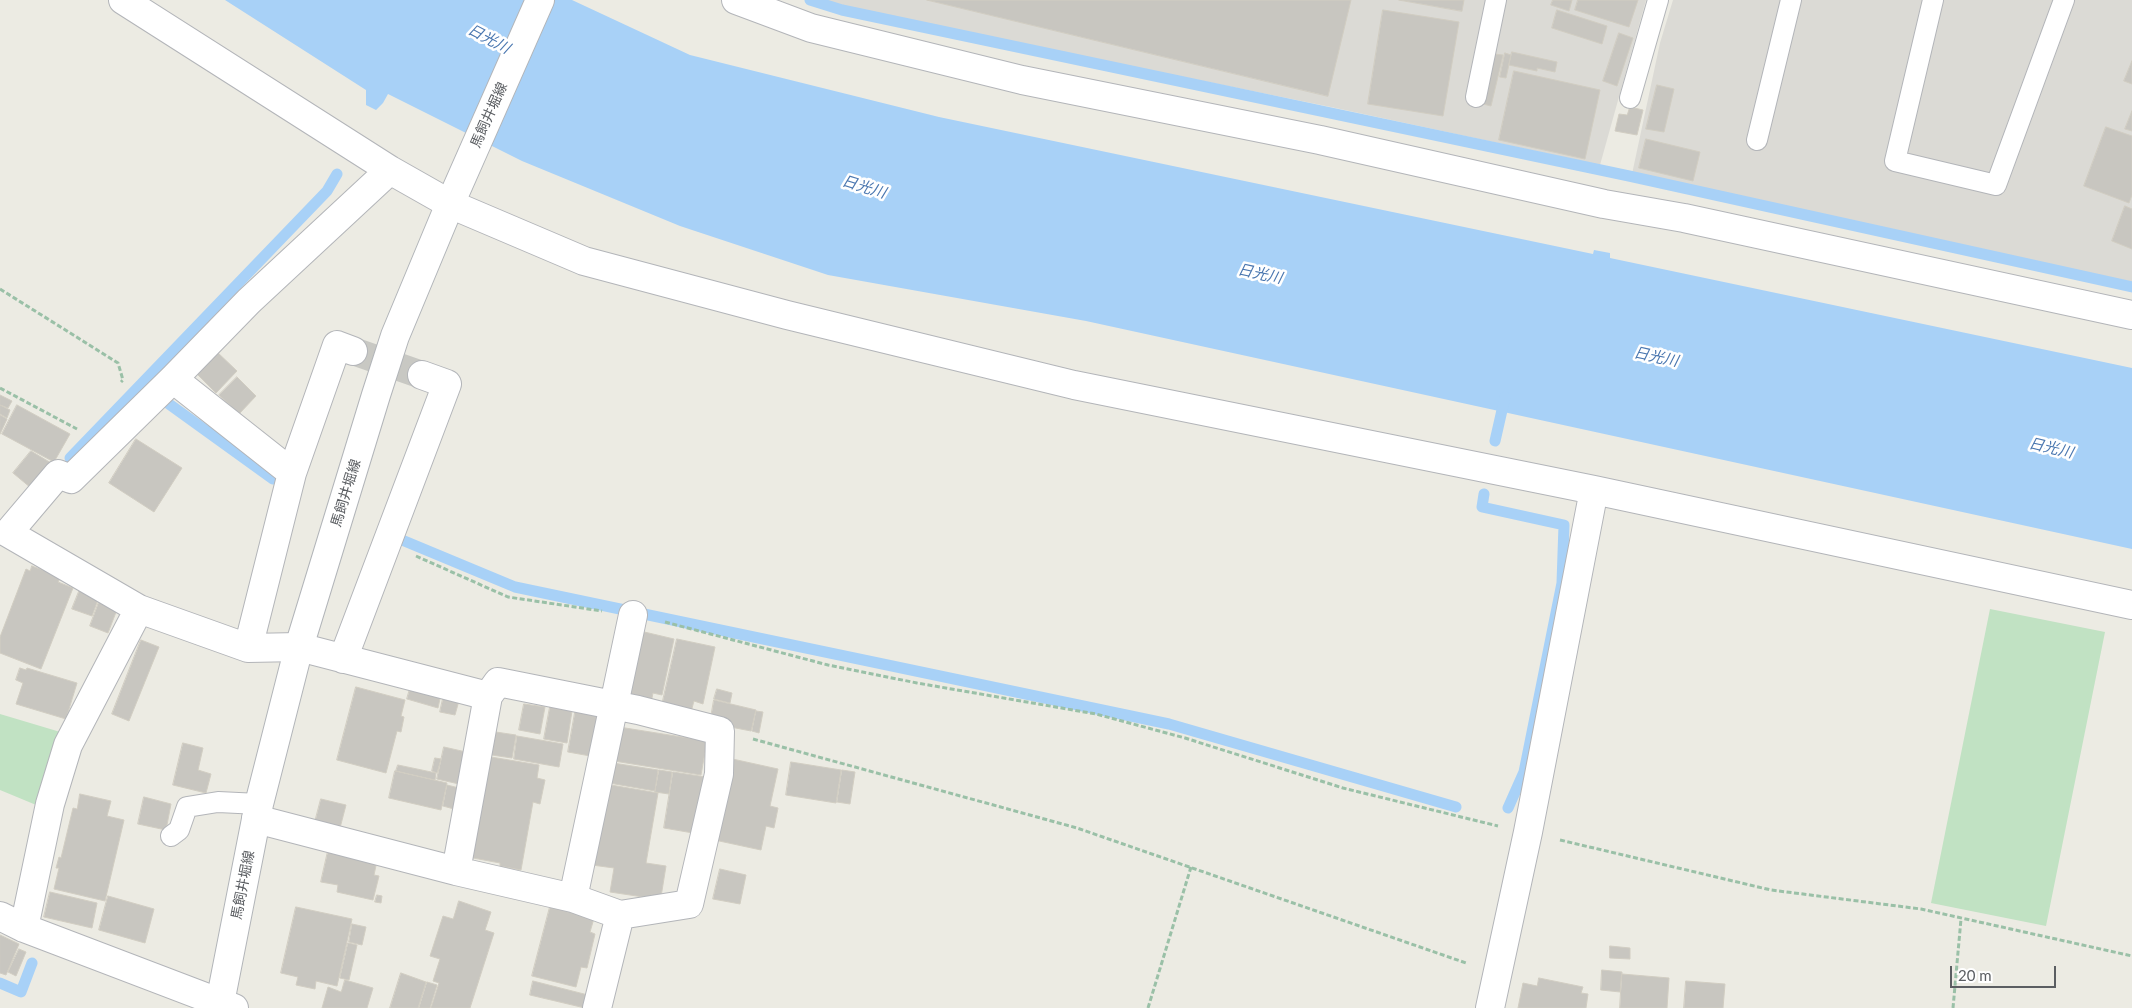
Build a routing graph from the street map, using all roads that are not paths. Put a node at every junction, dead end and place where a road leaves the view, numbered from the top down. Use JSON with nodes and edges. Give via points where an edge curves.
{"nodes":[{"id":1,"x":123,"y":0,"type":"edge"},
{"id":2,"x":540,"y":0,"type":"edge"},
{"id":3,"x":736,"y":0,"type":"edge"},
{"id":4,"x":1496,"y":0,"type":"edge"},
{"id":5,"x":1658,"y":0,"type":"edge"},
{"id":6,"x":1792,"y":0,"type":"edge"},
{"id":7,"x":1933,"y":0,"type":"edge"},
{"id":8,"x":2064,"y":0,"type":"edge"},
{"id":9,"x":1476,"y":96,"type":"dead end"},
{"id":10,"x":1630,"y":98,"type":"dead end"},
{"id":11,"x":1757,"y":140,"type":"dead end"},
{"id":12,"x":390,"y":170,"type":"junction"},
{"id":13,"x":455,"y":192,"type":"junction"},
{"id":14,"x":2132,"y":316,"type":"edge"},
{"id":15,"x":353,"y":351,"type":"tunnel mouth"},
{"id":16,"x":422,"y":375,"type":"tunnel mouth"},
{"id":17,"x":173,"y":379,"type":"junction"},
{"id":18,"x":292,"y":474,"type":"junction"},
{"id":19,"x":1594,"y":490,"type":"junction"},
{"id":20,"x":2132,"y":605,"type":"edge"},
{"id":21,"x":139,"y":610,"type":"junction"},
{"id":22,"x":633,"y":615,"type":"road end"},
{"id":23,"x":299,"y":647,"type":"junction"},
{"id":24,"x":248,"y":648,"type":"junction"},
{"id":25,"x":343,"y":659,"type":"junction"},
{"id":26,"x":488,"y":696,"type":"junction"},
{"id":27,"x":613,"y":706,"type":"junction"},
{"id":28,"x":257,"y":812,"type":"junction"},
{"id":29,"x":172,"y":836,"type":"dead end"},
{"id":30,"x":456,"y":871,"type":"junction"},
{"id":31,"x":573,"y":898,"type":"junction"},
{"id":32,"x":620,"y":915,"type":"junction"},
{"id":33,"x":12,"y":922,"type":"edge"},
{"id":34,"x":224,"y":1006,"type":"edge"},
{"id":35,"x":597,"y":1008,"type":"edge"},
{"id":36,"x":1490,"y":1008,"type":"edge"}],
"edges":[{"from":1,"to":12,"type":"street"},
{"from":2,"to":13,"type":"street","name":"馬飼井堀線"},
{"from":3,"to":14,"type":"street","via":[[811,28],[1022,80],[1320,140]]},
{"from":4,"to":9,"type":"lane"},
{"from":5,"to":10,"type":"lane"},
{"from":6,"to":11,"type":"lane"},
{"from":7,"to":8,"type":"lane","via":[[1895,161],[1996,185]]},
{"from":12,"to":13,"type":"street"},
{"from":12,"to":17,"type":"street","via":[[249,300]]},
{"from":13,"to":19,"type":"street","via":[[584,261],[796,317],[1074,385]]},
{"from":13,"to":23,"type":"street","name":"馬飼井堀線","via":[[392,345]]},
{"from":15,"to":18,"type":"street","via":[[337,345]]},
{"from":16,"to":25,"type":"street","via":[[447,384]]},
{"from":17,"to":18,"type":"street"},
{"from":17,"to":21,"type":"street","via":[[71,479],[58,474],[8,533]]},
{"from":18,"to":24,"type":"street"},
{"from":19,"to":20,"type":"street"},
{"from":19,"to":36,"type":"street","via":[[1528,832]]},
{"from":21,"to":24,"type":"street"},
{"from":21,"to":33,"type":"street","via":[[68,744]]},
{"from":22,"to":27,"type":"street"},
{"from":23,"to":24,"type":"street"},
{"from":23,"to":25,"type":"street"},
{"from":23,"to":28,"type":"street","name":"馬飼井堀線"},
{"from":25,"to":26,"type":"street"},
{"from":26,"to":27,"type":"street","via":[[498,682]]},
{"from":26,"to":30,"type":"street"},
{"from":27,"to":31,"type":"street"},
{"from":27,"to":32,"type":"street","via":[[720,731],[719,774],[689,904]]},
{"from":28,"to":29,"type":"lane","via":[[218,802],[188,807],[179,830]]},
{"from":28,"to":30,"type":"street"},
{"from":28,"to":34,"type":"street","name":"馬飼井堀線"},
{"from":30,"to":31,"type":"street"},
{"from":31,"to":32,"type":"street"},
{"from":32,"to":35,"type":"street"},
{"from":33,"to":34,"type":"street"}]}
